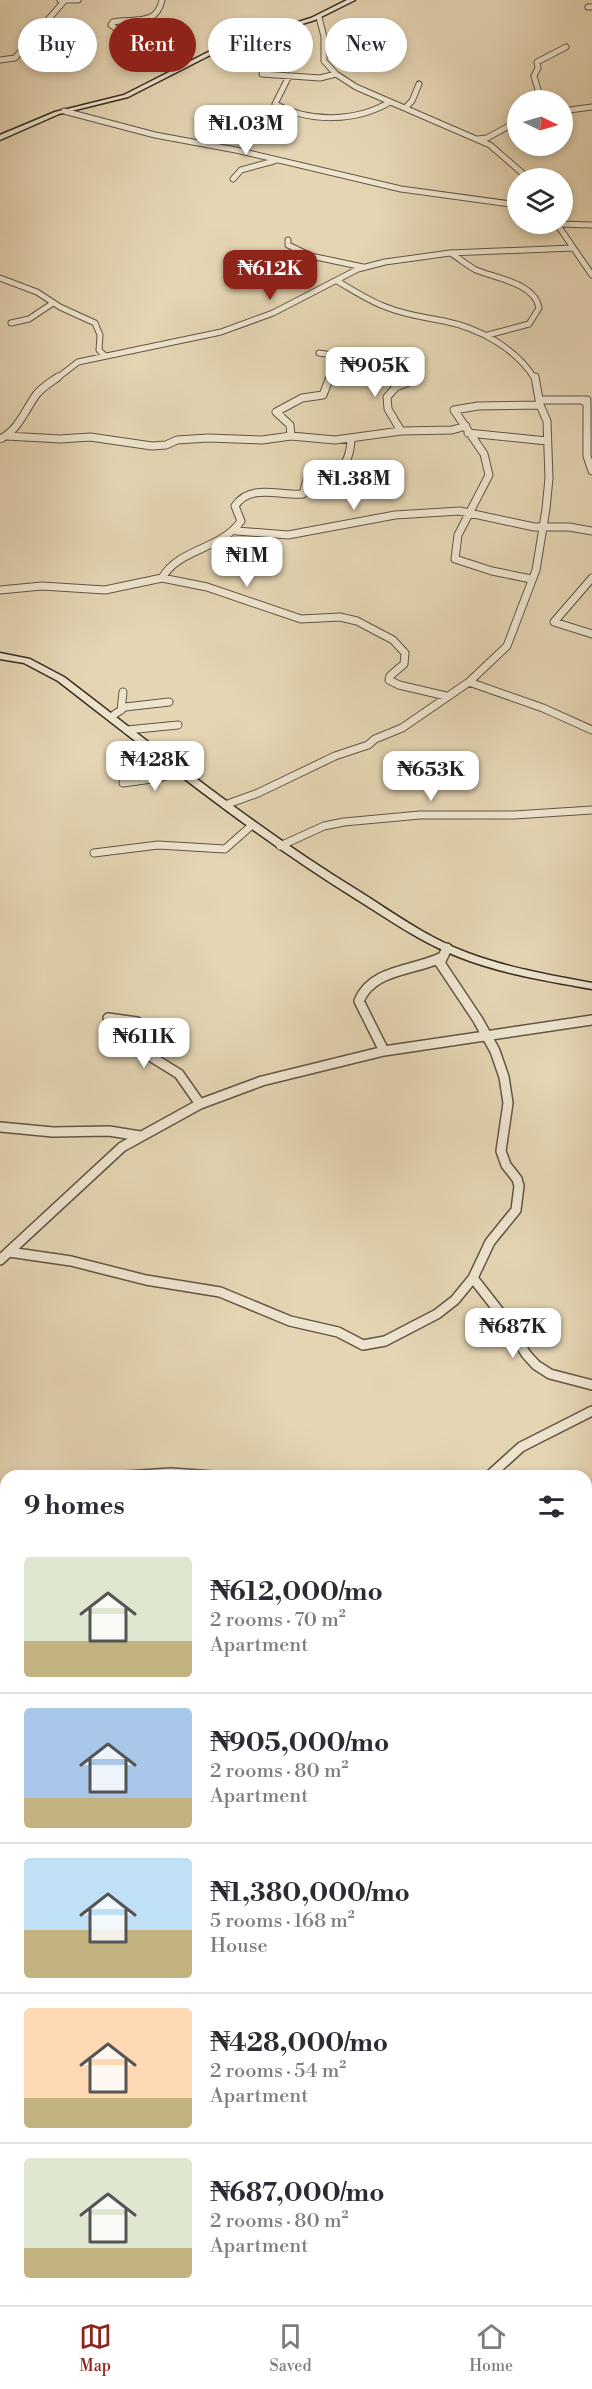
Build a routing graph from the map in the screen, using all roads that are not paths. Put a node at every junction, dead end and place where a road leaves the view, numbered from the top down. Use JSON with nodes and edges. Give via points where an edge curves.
{"nodes":[{"id":1,"x":58,"y":0,"type":"edge"},
{"id":2,"x":65,"y":0,"type":"edge"},
{"id":3,"x":78,"y":0,"type":"edge"},
{"id":4,"x":162,"y":0,"type":"edge"},
{"id":5,"x":352,"y":0,"type":"edge"},
{"id":6,"x":320,"y":17,"type":"junction"},
{"id":7,"x":151,"y":18,"type":"edge"},
{"id":8,"x":566,"y":47,"type":"dead end"},
{"id":9,"x":0,"y":60,"type":"edge"},
{"id":10,"x":262,"y":74,"type":"dead end"},
{"id":11,"x":336,"y":74,"type":"junction"},
{"id":12,"x":289,"y":76,"type":"junction"},
{"id":13,"x":419,"y":84,"type":"dead end"},
{"id":14,"x":538,"y":90,"type":"edge"},
{"id":15,"x":390,"y":102,"type":"junction"},
{"id":16,"x":405,"y":108,"type":"junction"},
{"id":17,"x":589,"y":108,"type":"edge"},
{"id":18,"x":573,"y":110,"type":"edge"},
{"id":19,"x":64,"y":111,"type":"junction"},
{"id":20,"x":590,"y":115,"type":"dead end"},
{"id":21,"x":507,"y":127,"type":"edge"},
{"id":22,"x":491,"y":136,"type":"junction"},
{"id":23,"x":0,"y":138,"type":"edge"},
{"id":24,"x":478,"y":139,"type":"junction"},
{"id":25,"x":490,"y":145,"type":"junction"},
{"id":26,"x":274,"y":160,"type":"junction"},
{"id":27,"x":516,"y":168,"type":"edge"},
{"id":28,"x":233,"y":179,"type":"dead end"},
{"id":29,"x":507,"y":203,"type":"edge"},
{"id":30,"x":573,"y":224,"type":"edge"},
{"id":31,"x":592,"y":225,"type":"edge"},
{"id":32,"x":564,"y":234,"type":"edge"},
{"id":33,"x":288,"y":240,"type":"dead end"},
{"id":34,"x":573,"y":248,"type":"junction"},
{"id":35,"x":452,"y":254,"type":"junction"},
{"id":36,"x":363,"y":267,"type":"junction"},
{"id":37,"x":592,"y":275,"type":"edge"},
{"id":38,"x":0,"y":278,"type":"edge"},
{"id":39,"x":337,"y":281,"type":"junction"},
{"id":40,"x":52,"y":303,"type":"junction"},
{"id":41,"x":11,"y":323,"type":"dead end"},
{"id":42,"x":488,"y":335,"type":"junction"},
{"id":43,"x":319,"y":354,"type":"dead end"},
{"id":44,"x":104,"y":355,"type":"junction"},
{"id":45,"x":409,"y":382,"type":"dead end"},
{"id":46,"x":582,"y":400,"type":"junction"},
{"id":47,"x":592,"y":400,"type":"edge"},
{"id":48,"x":540,"y":403,"type":"junction"},
{"id":49,"x":467,"y":430,"type":"junction"},
{"id":50,"x":401,"y":431,"type":"junction"},
{"id":51,"x":291,"y":436,"type":"junction"},
{"id":52,"x":3,"y":437,"type":"edge"},
{"id":53,"x":351,"y":439,"type":"junction"},
{"id":54,"x":547,"y":441,"type":"junction"},
{"id":55,"x":592,"y":471,"type":"edge"},
{"id":56,"x":469,"y":511,"type":"junction"},
{"id":57,"x":542,"y":528,"type":"junction"},
{"id":58,"x":237,"y":531,"type":"junction"},
{"id":59,"x":592,"y":531,"type":"edge"},
{"id":60,"x":162,"y":578,"type":"junction"},
{"id":61,"x":592,"y":578,"type":"edge"},
{"id":62,"x":531,"y":579,"type":"junction"},
{"id":63,"x":0,"y":590,"type":"edge"},
{"id":64,"x":592,"y":634,"type":"edge"},
{"id":65,"x":0,"y":656,"type":"edge"},
{"id":66,"x":469,"y":682,"type":"junction"},
{"id":67,"x":123,"y":692,"type":"dead end"},
{"id":68,"x":446,"y":696,"type":"junction"},
{"id":69,"x":168,"y":702,"type":"dead end"},
{"id":70,"x":121,"y":710,"type":"junction"},
{"id":71,"x":111,"y":717,"type":"junction"},
{"id":72,"x":178,"y":724,"type":"dead end"},
{"id":73,"x":127,"y":730,"type":"junction"},
{"id":74,"x":592,"y":730,"type":"edge"},
{"id":75,"x":181,"y":771,"type":"junction"},
{"id":76,"x":123,"y":783,"type":"dead end"},
{"id":77,"x":225,"y":805,"type":"junction"},
{"id":78,"x":592,"y":810,"type":"edge"},
{"id":79,"x":251,"y":826,"type":"junction"},
{"id":80,"x":280,"y":846,"type":"junction"},
{"id":81,"x":94,"y":853,"type":"dead end"},
{"id":82,"x":447,"y":948,"type":"junction"},
{"id":83,"x":440,"y":958,"type":"junction"},
{"id":84,"x":592,"y":986,"type":"edge"},
{"id":85,"x":108,"y":1018,"type":"dead end"},
{"id":86,"x":592,"y":1020,"type":"edge"},
{"id":87,"x":486,"y":1036,"type":"junction"},
{"id":88,"x":384,"y":1051,"type":"junction"},
{"id":89,"x":200,"y":1104,"type":"junction"},
{"id":90,"x":0,"y":1127,"type":"edge"},
{"id":91,"x":140,"y":1136,"type":"junction"},
{"id":92,"x":9,"y":1252,"type":"junction"},
{"id":93,"x":0,"y":1260,"type":"edge"},
{"id":94,"x":472,"y":1278,"type":"junction"},
{"id":95,"x":592,"y":1385,"type":"edge"},
{"id":96,"x":592,"y":1411,"type":"edge"},
{"id":97,"x":496,"y":1470,"type":"edge"}],
"edges":[{"from":1,"to":2,"type":"street"},
{"from":2,"to":3,"type":"street"},
{"from":2,"to":9,"type":"street","via":[[15,58]]},
{"from":4,"to":7,"type":"street","via":[[160,10]]},
{"from":5,"to":6,"type":"main road"},
{"from":6,"to":11,"type":"street","via":[[324,62]]},
{"from":6,"to":19,"type":"main road","via":[[222,47],[126,96]]},
{"from":8,"to":14,"type":"street","via":[[537,62],[534,76]]},
{"from":10,"to":12,"type":"street"},
{"from":11,"to":12,"type":"street","via":[[320,78]]},
{"from":11,"to":15,"type":"street"},
{"from":12,"to":15,"type":"street","via":[[275,104],[301,115],[364,115]]},
{"from":13,"to":16,"type":"street"},
{"from":15,"to":16,"type":"street"},
{"from":16,"to":24,"type":"street"},
{"from":17,"to":18,"type":"street"},
{"from":17,"to":20,"type":"street"},
{"from":19,"to":23,"type":"main road"},
{"from":19,"to":26,"type":"street"},
{"from":21,"to":22,"type":"street"},
{"from":22,"to":24,"type":"street"},
{"from":22,"to":25,"type":"street"},
{"from":24,"to":25,"type":"street"},
{"from":25,"to":27,"type":"street"},
{"from":26,"to":28,"type":"street","via":[[241,170]]},
{"from":26,"to":29,"type":"street","via":[[401,189]]},
{"from":30,"to":31,"type":"street"},
{"from":32,"to":34,"type":"street"},
{"from":33,"to":36,"type":"street","via":[[295,251]]},
{"from":34,"to":35,"type":"street"},
{"from":34,"to":37,"type":"street"},
{"from":35,"to":36,"type":"street"},
{"from":35,"to":42,"type":"street","via":[[474,269],[520,286],[538,302],[539,308],[528,324]]},
{"from":36,"to":39,"type":"street"},
{"from":38,"to":40,"type":"street","via":[[37,292]]},
{"from":39,"to":42,"type":"street","via":[[385,307]]},
{"from":39,"to":44,"type":"street","via":[[281,310],[220,332]]},
{"from":40,"to":41,"type":"street","via":[[28,319]]},
{"from":40,"to":44,"type":"street","via":[[97,325],[99,350]]},
{"from":42,"to":48,"type":"street","via":[[532,373]]},
{"from":43,"to":51,"type":"street","via":[[337,358],[323,394],[302,398],[276,412],[290,425]]},
{"from":44,"to":52,"type":"street","via":[[78,362],[48,384]]},
{"from":45,"to":50,"type":"street","via":[[391,390],[387,397],[388,408]]},
{"from":46,"to":47,"type":"street"},
{"from":46,"to":48,"type":"street"},
{"from":46,"to":55,"type":"street","via":[[586,403],[587,456]]},
{"from":48,"to":49,"type":"street","via":[[454,410]]},
{"from":48,"to":54,"type":"street","via":[[547,421]]},
{"from":49,"to":50,"type":"street"},
{"from":49,"to":54,"type":"street"},
{"from":49,"to":56,"type":"street","via":[[482,448],[490,467],[486,483]]},
{"from":50,"to":53,"type":"street"},
{"from":51,"to":52,"type":"street","via":[[177,440],[152,446],[90,437]]},
{"from":51,"to":53,"type":"street"},
{"from":53,"to":58,"type":"street","via":[[350,454],[342,467],[325,476],[308,476],[303,494],[256,492],[240,498],[235,506],[241,521]]},
{"from":54,"to":57,"type":"street","via":[[549,478]]},
{"from":56,"to":57,"type":"street"},
{"from":56,"to":58,"type":"street","via":[[411,513],[288,535]]},
{"from":56,"to":62,"type":"street","via":[[454,550],[456,560]]},
{"from":57,"to":59,"type":"street"},
{"from":57,"to":62,"type":"street","via":[[538,561]]},
{"from":58,"to":60,"type":"street","via":[[169,568]]},
{"from":60,"to":63,"type":"street","via":[[105,591],[42,586]]},
{"from":60,"to":68,"type":"street","via":[[207,587],[301,619],[340,617],[357,621],[393,640],[405,653],[404,664],[389,680]]},
{"from":61,"to":64,"type":"street","via":[[554,622]]},
{"from":62,"to":66,"type":"street","via":[[507,646]]},
{"from":65,"to":71,"type":"main road","via":[[40,667]]},
{"from":66,"to":68,"type":"street"},
{"from":66,"to":74,"type":"street"},
{"from":67,"to":70,"type":"street"},
{"from":68,"to":77,"type":"street","via":[[402,728],[368,745]]},
{"from":69,"to":70,"type":"street"},
{"from":70,"to":71,"type":"street"},
{"from":71,"to":73,"type":"main road"},
{"from":72,"to":73,"type":"street"},
{"from":73,"to":75,"type":"main road"},
{"from":75,"to":76,"type":"street"},
{"from":75,"to":77,"type":"main road"},
{"from":77,"to":79,"type":"main road"},
{"from":78,"to":80,"type":"street","via":[[420,815],[344,822],[324,826]]},
{"from":79,"to":80,"type":"main road"},
{"from":79,"to":81,"type":"street","via":[[225,849],[158,844]]},
{"from":80,"to":82,"type":"main road"},
{"from":82,"to":83,"type":"street"},
{"from":82,"to":84,"type":"main road","via":[[511,970]]},
{"from":83,"to":87,"type":"street","via":[[443,969]]},
{"from":83,"to":88,"type":"street","via":[[386,976],[360,994],[358,1001]]},
{"from":85,"to":89,"type":"street","via":[[137,1022],[145,1053],[179,1074]]},
{"from":86,"to":87,"type":"street"},
{"from":87,"to":88,"type":"street"},
{"from":87,"to":94,"type":"street","via":[[507,1089],[507,1121],[501,1151],[518,1179],[519,1196],[516,1210],[490,1242]]},
{"from":88,"to":89,"type":"street","via":[[262,1081]]},
{"from":89,"to":91,"type":"street"},
{"from":90,"to":91,"type":"street","via":[[53,1132],[109,1131]]},
{"from":91,"to":92,"type":"street","via":[[122,1146]]},
{"from":92,"to":93,"type":"street"},
{"from":92,"to":94,"type":"street","via":[[220,1292],[290,1321],[338,1332],[369,1346],[437,1314],[456,1299]]},
{"from":94,"to":95,"type":"street","via":[[536,1365],[550,1374]]},
{"from":96,"to":97,"type":"street","via":[[521,1447]]}]}
